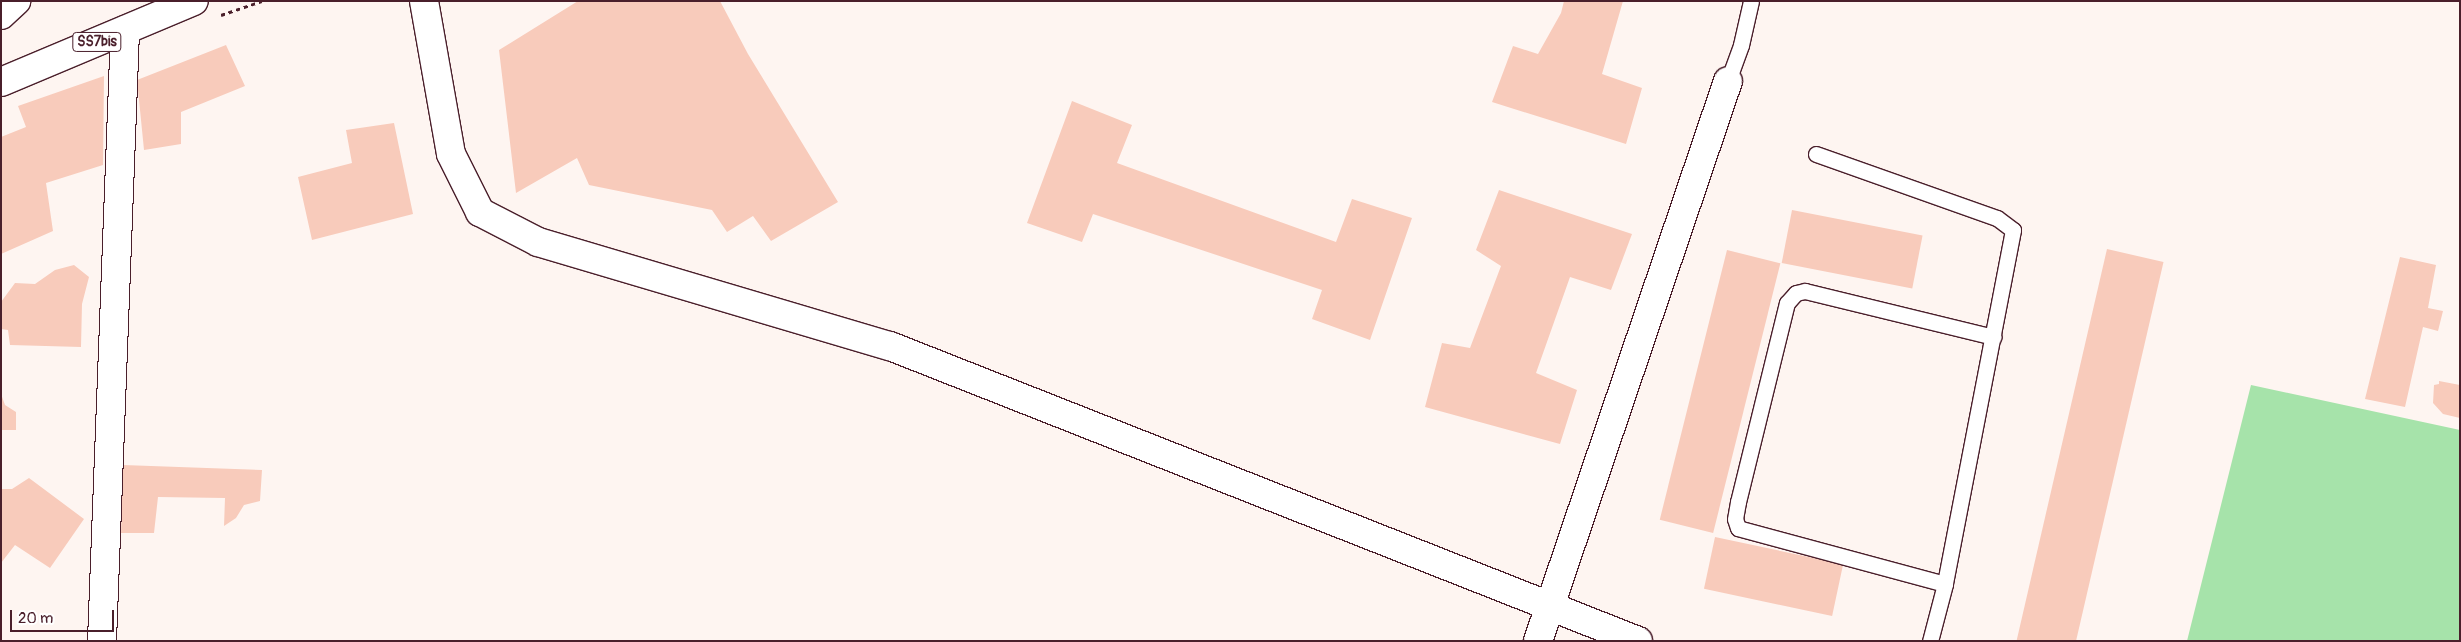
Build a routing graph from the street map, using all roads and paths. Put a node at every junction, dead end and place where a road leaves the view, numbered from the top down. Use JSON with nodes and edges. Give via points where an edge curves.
{"nodes":[{"id":1,"x":16,"y":1,"type":"edge"},
{"id":2,"x":194,"y":1,"type":"edge"},
{"id":3,"x":424,"y":1,"type":"edge"},
{"id":4,"x":1751,"y":1,"type":"edge"},
{"id":5,"x":1,"y":15,"type":"edge"},
{"id":6,"x":125,"y":30,"type":"junction"},
{"id":7,"x":1728,"y":81,"type":"joint"},
{"id":8,"x":1,"y":82,"type":"edge"},
{"id":9,"x":1816,"y":154,"type":"dead end"},
{"id":10,"x":1994,"y":337,"type":"junction"},
{"id":11,"x":1945,"y":584,"type":"junction"},
{"id":12,"x":1550,"y":607,"type":"junction"},
{"id":13,"x":102,"y":641,"type":"edge"},
{"id":14,"x":1538,"y":641,"type":"edge"},
{"id":15,"x":1638,"y":641,"type":"edge"},
{"id":16,"x":1930,"y":641,"type":"edge"}],
"edges":[{"from":1,"to":5,"type":"street"},
{"from":2,"to":6,"type":"street","number":"SS7bis"},
{"from":3,"to":12,"type":"street","via":[[451,154],[480,212],[538,242],[890,346]]},
{"from":4,"to":7,"type":"lane","via":[[1741,45]]},
{"from":6,"to":8,"type":"street","number":"SS7bis"},
{"from":6,"to":13,"type":"street"},
{"from":7,"to":12,"type":"street"},
{"from":9,"to":10,"type":"lane","via":[[1997,218],[2013,230]]},
{"from":10,"to":11,"type":"lane"},
{"from":10,"to":11,"type":"lane","via":[[1805,291],[1796,293],[1787,303],[1738,502],[1735,519],[1738,528]]},
{"from":11,"to":16,"type":"lane"},
{"from":12,"to":14,"type":"street"},
{"from":12,"to":15,"type":"street"}]}
